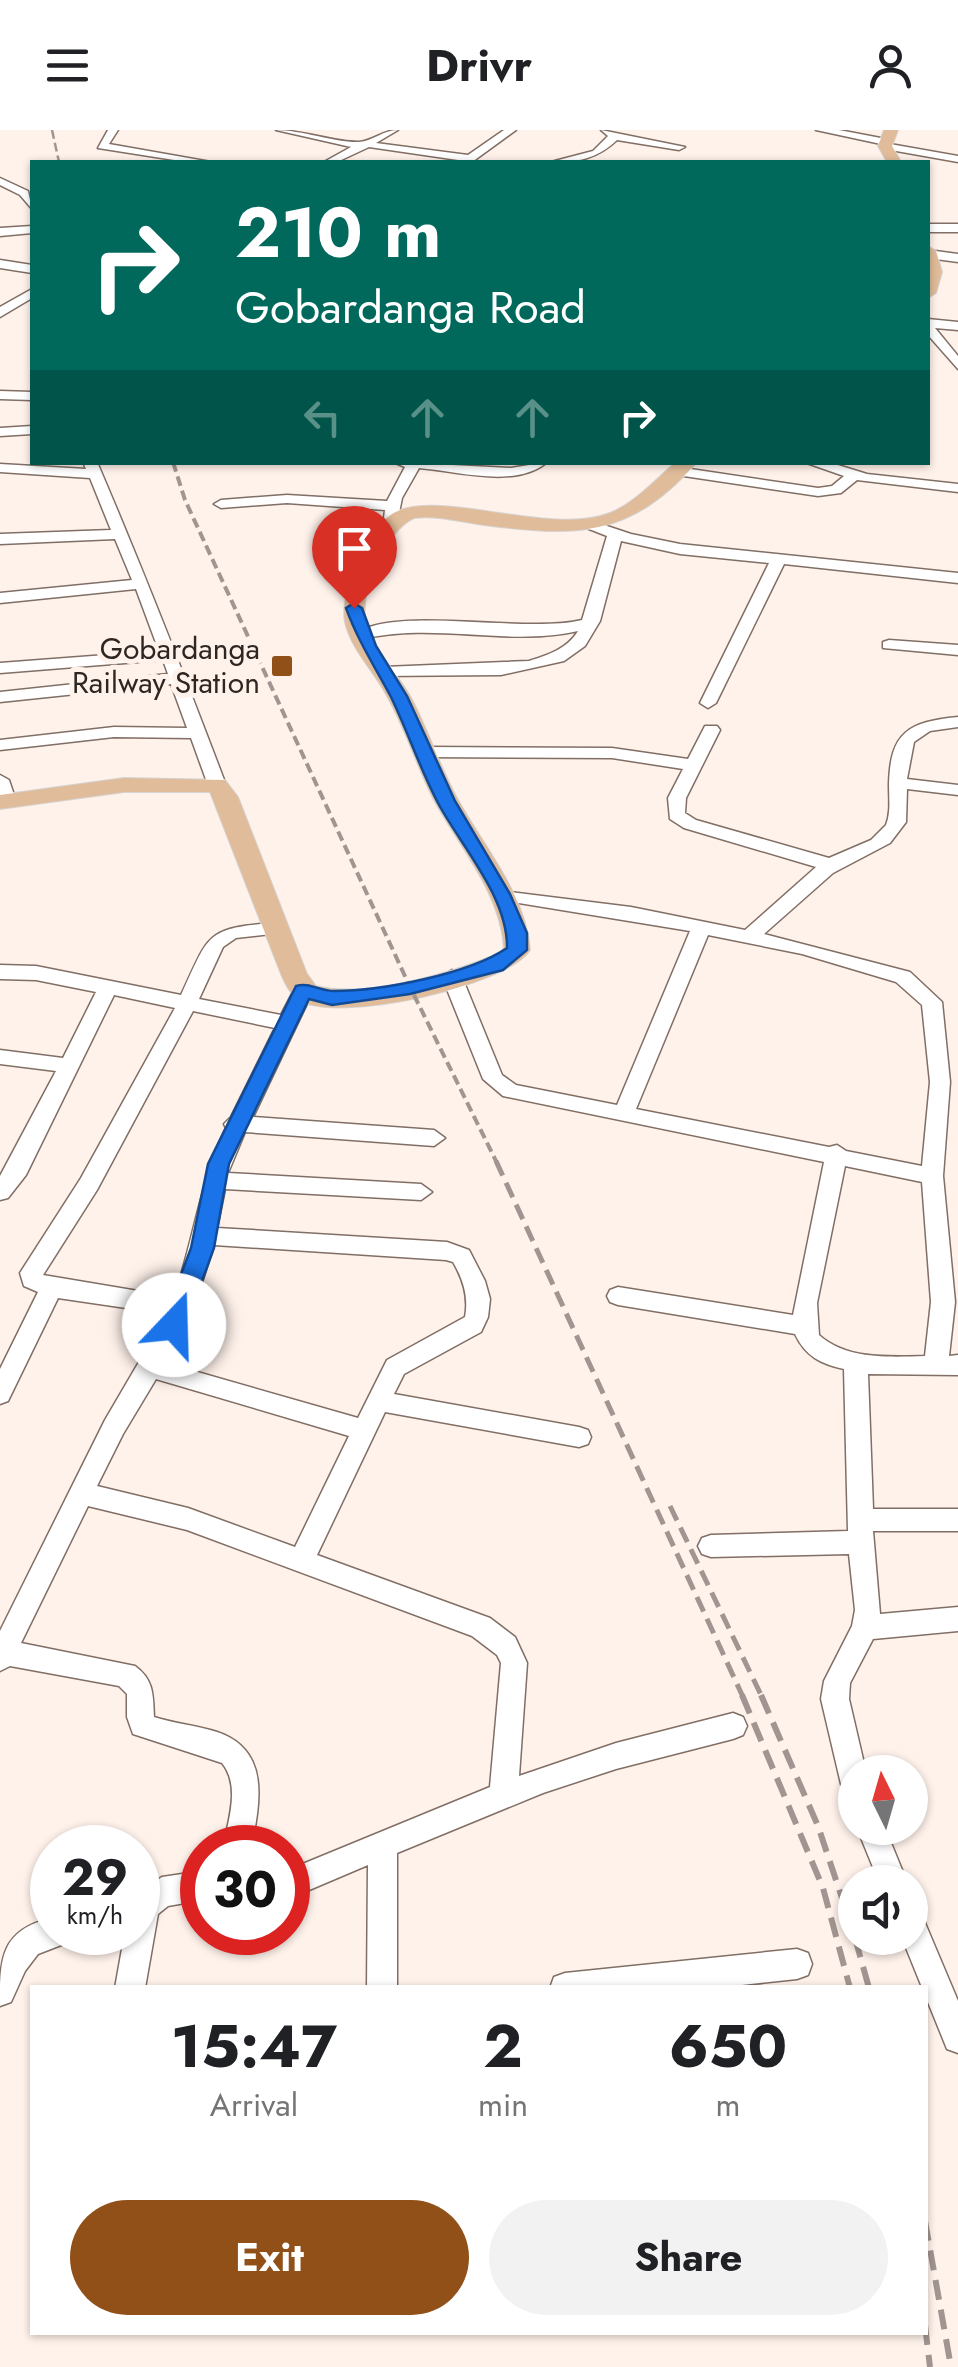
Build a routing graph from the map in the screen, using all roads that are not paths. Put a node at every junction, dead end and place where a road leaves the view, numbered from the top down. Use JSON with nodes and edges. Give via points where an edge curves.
{"nodes":[{"id":1,"x":113,"y":130,"type":"edge"},
{"id":2,"x":281,"y":130,"type":"edge"},
{"id":3,"x":393,"y":130,"type":"edge"},
{"id":4,"x":511,"y":130,"type":"edge"},
{"id":5,"x":754,"y":130,"type":"edge"},
{"id":6,"x":783,"y":130,"type":"edge"},
{"id":7,"x":821,"y":130,"type":"edge"},
{"id":8,"x":614,"y":133,"type":"edge"},
{"id":9,"x":148,"y":139,"type":"dead end"},
{"id":10,"x":887,"y":139,"type":"edge"},
{"id":11,"x":366,"y":145,"type":"junction"},
{"id":12,"x":679,"y":147,"type":"dead end"},
{"id":13,"x":136,"y":151,"type":"junction"},
{"id":14,"x":958,"y":159,"type":"edge"},
{"id":15,"x":192,"y":160,"type":"edge"},
{"id":16,"x":333,"y":160,"type":"edge"},
{"id":17,"x":468,"y":160,"type":"edge"},
{"id":18,"x":567,"y":160,"type":"edge"},
{"id":19,"x":0,"y":181,"type":"edge"},
{"id":20,"x":30,"y":203,"type":"edge"},
{"id":21,"x":930,"y":228,"type":"edge"},
{"id":22,"x":958,"y":228,"type":"edge"},
{"id":23,"x":30,"y":230,"type":"edge"},
{"id":24,"x":0,"y":232,"type":"edge"},
{"id":25,"x":930,"y":252,"type":"edge"},
{"id":26,"x":958,"y":258,"type":"edge"},
{"id":27,"x":930,"y":259,"type":"edge"},
{"id":28,"x":0,"y":264,"type":"edge"},
{"id":29,"x":30,"y":269,"type":"edge"},
{"id":30,"x":930,"y":287,"type":"edge"},
{"id":31,"x":30,"y":294,"type":"edge"},
{"id":32,"x":4,"y":308,"type":"edge"},
{"id":33,"x":930,"y":325,"type":"edge"},
{"id":34,"x":958,"y":326,"type":"edge"},
{"id":35,"x":930,"y":328,"type":"edge"},
{"id":36,"x":958,"y":365,"type":"edge"},
{"id":37,"x":0,"y":395,"type":"edge"},
{"id":38,"x":30,"y":396,"type":"edge"},
{"id":39,"x":30,"y":430,"type":"edge"},
{"id":40,"x":0,"y":432,"type":"edge"},
{"id":41,"x":414,"y":465,"type":"edge"},
{"id":42,"x":436,"y":465,"type":"edge"},
{"id":43,"x":535,"y":465,"type":"edge"},
{"id":44,"x":821,"y":465,"type":"edge"},
{"id":45,"x":681,"y":466,"type":"edge"},
{"id":46,"x":0,"y":468,"type":"edge"},
{"id":47,"x":92,"y":468,"type":"edge"},
{"id":48,"x":854,"y":475,"type":"junction"},
{"id":49,"x":958,"y":488,"type":"edge"},
{"id":50,"x":220,"y":504,"type":"dead end"},
{"id":51,"x":392,"y":513,"type":"junction"},
{"id":52,"x":589,"y":524,"type":"junction"},
{"id":53,"x":118,"y":534,"type":"junction"},
{"id":54,"x":615,"y":534,"type":"junction"},
{"id":55,"x":0,"y":538,"type":"edge"},
{"id":56,"x":778,"y":560,"type":"junction"},
{"id":57,"x":958,"y":578,"type":"edge"},
{"id":58,"x":142,"y":584,"type":"junction"},
{"id":59,"x":0,"y":598,"type":"edge"},
{"id":60,"x":592,"y":621,"type":"junction"},
{"id":61,"x":362,"y":634,"type":"junction"},
{"id":62,"x":889,"y":644,"type":"dead end"},
{"id":63,"x":958,"y":650,"type":"edge"},
{"id":64,"x":169,"y":655,"type":"junction"},
{"id":65,"x":0,"y":668,"type":"edge"},
{"id":66,"x":384,"y":672,"type":"junction"},
{"id":67,"x":177,"y":678,"type":"junction"},
{"id":68,"x":0,"y":697,"type":"edge"},
{"id":69,"x":708,"y":703,"type":"dead end"},
{"id":70,"x":958,"y":722,"type":"edge"},
{"id":71,"x":711,"y":730,"type":"dead end"},
{"id":72,"x":199,"y":732,"type":"junction"},
{"id":73,"x":0,"y":745,"type":"edge"},
{"id":74,"x":424,"y":752,"type":"junction"},
{"id":75,"x":694,"y":765,"type":"junction"},
{"id":76,"x":898,"y":783,"type":"junction"},
{"id":77,"x":217,"y":784,"type":"junction"},
{"id":78,"x":958,"y":790,"type":"edge"},
{"id":79,"x":2,"y":794,"type":"edge"},
{"id":80,"x":832,"y":865,"type":"junction"},
{"id":81,"x":500,"y":894,"type":"junction"},
{"id":82,"x":702,"y":926,"type":"junction"},
{"id":83,"x":274,"y":928,"type":"junction"},
{"id":84,"x":750,"y":936,"type":"junction"},
{"id":85,"x":0,"y":972,"type":"edge"},
{"id":86,"x":452,"y":977,"type":"junction"},
{"id":87,"x":108,"y":988,"type":"junction"},
{"id":88,"x":303,"y":990,"type":"junction"},
{"id":89,"x":188,"y":1002,"type":"junction"},
{"id":90,"x":934,"y":1011,"type":"junction"},
{"id":91,"x":958,"y":1014,"type":"edge"},
{"id":92,"x":286,"y":1023,"type":"junction"},
{"id":93,"x":0,"y":1057,"type":"edge"},
{"id":94,"x":71,"y":1066,"type":"junction"},
{"id":95,"x":623,"y":1114,"type":"junction"},
{"id":96,"x":235,"y":1124,"type":"junction"},
{"id":97,"x":434,"y":1138,"type":"dead end"},
{"id":98,"x":837,"y":1154,"type":"junction"},
{"id":99,"x":932,"y":1176,"type":"junction"},
{"id":100,"x":215,"y":1180,"type":"junction"},
{"id":101,"x":0,"y":1192,"type":"edge"},
{"id":102,"x":421,"y":1192,"type":"dead end"},
{"id":103,"x":204,"y":1236,"type":"junction"},
{"id":104,"x":50,"y":1288,"type":"junction"},
{"id":105,"x":618,"y":1296,"type":"dead end"},
{"id":106,"x":182,"y":1306,"type":"junction"},
{"id":107,"x":804,"y":1326,"type":"junction"},
{"id":108,"x":856,"y":1363,"type":"junction"},
{"id":109,"x":947,"y":1366,"type":"edge"},
{"id":110,"x":150,"y":1368,"type":"junction"},
{"id":111,"x":0,"y":1394,"type":"edge"},
{"id":112,"x":377,"y":1401,"type":"junction"},
{"id":113,"x":363,"y":1430,"type":"junction"},
{"id":114,"x":579,"y":1437,"type":"dead end"},
{"id":115,"x":80,"y":1494,"type":"junction"},
{"id":116,"x":958,"y":1520,"type":"edge"},
{"id":117,"x":861,"y":1531,"type":"junction"},
{"id":118,"x":710,"y":1546,"type":"dead end"},
{"id":119,"x":300,"y":1561,"type":"junction"},
{"id":120,"x":958,"y":1619,"type":"edge"},
{"id":121,"x":864,"y":1628,"type":"junction"},
{"id":122,"x":2,"y":1655,"type":"edge"},
{"id":123,"x":733,"y":1726,"type":"dead end"},
{"id":124,"x":847,"y":1755,"type":"edge"},
{"id":125,"x":504,"y":1794,"type":"junction"},
{"id":126,"x":240,"y":1825,"type":"edge"},
{"id":127,"x":383,"y":1847,"type":"junction"},
{"id":128,"x":310,"y":1875,"type":"edge"},
{"id":129,"x":30,"y":1941,"type":"edge"},
{"id":130,"x":135,"y":1955,"type":"edge"},
{"id":131,"x":927,"y":1955,"type":"edge"},
{"id":132,"x":796,"y":1964,"type":"dead end"},
{"id":133,"x":130,"y":1985,"type":"edge"},
{"id":134,"x":382,"y":1985,"type":"edge"},
{"id":135,"x":595,"y":1985,"type":"edge"},
{"id":136,"x":0,"y":1991,"type":"edge"},
{"id":137,"x":953,"y":2008,"type":"edge"},
{"id":138,"x":958,"y":2038,"type":"edge"}],
"edges":[{"from":1,"to":13,"type":"street","via":[[102,146]]},
{"from":2,"to":11,"type":"street"},
{"from":3,"to":11,"type":"street"},
{"from":4,"to":17,"type":"street"},
{"from":5,"to":6,"type":"street"},
{"from":7,"to":10,"type":"street"},
{"from":8,"to":12,"type":"street"},
{"from":8,"to":18,"type":"street","via":[[592,155]]},
{"from":9,"to":13,"type":"street"},
{"from":10,"to":14,"type":"street"},
{"from":11,"to":16,"type":"street"},
{"from":11,"to":17,"type":"street"},
{"from":13,"to":15,"type":"street"},
{"from":19,"to":20,"type":"street"},
{"from":21,"to":22,"type":"street"},
{"from":23,"to":24,"type":"street"},
{"from":25,"to":26,"type":"street"},
{"from":27,"to":30,"type":"main road"},
{"from":28,"to":29,"type":"street"},
{"from":31,"to":32,"type":"street"},
{"from":33,"to":34,"type":"street"},
{"from":35,"to":36,"type":"street"},
{"from":37,"to":38,"type":"street"},
{"from":39,"to":40,"type":"street"},
{"from":41,"to":51,"type":"street"},
{"from":42,"to":43,"type":"street","via":[[511,472]]},
{"from":44,"to":48,"type":"street"},
{"from":45,"to":48,"type":"street","via":[[818,492],[836,490]]},
{"from":45,"to":52,"type":"main road","via":[[622,515]]},
{"from":46,"to":47,"type":"street"},
{"from":47,"to":53,"type":"street"},
{"from":48,"to":49,"type":"street"},
{"from":50,"to":51,"type":"street","via":[[287,499]]},
{"from":51,"to":52,"type":"main road"},
{"from":51,"to":61,"type":"main road","via":[[355,602]]},
{"from":52,"to":54,"type":"street"},
{"from":53,"to":55,"type":"street"},
{"from":53,"to":58,"type":"street"},
{"from":54,"to":56,"type":"street"},
{"from":54,"to":60,"type":"street"},
{"from":56,"to":57,"type":"street"},
{"from":56,"to":69,"type":"street"},
{"from":58,"to":59,"type":"street"},
{"from":58,"to":64,"type":"street"},
{"from":60,"to":61,"type":"street","via":[[534,629],[405,624]]},
{"from":60,"to":66,"type":"street","via":[[583,642],[545,662]]},
{"from":61,"to":66,"type":"main road"},
{"from":62,"to":63,"type":"street"},
{"from":64,"to":65,"type":"street"},
{"from":64,"to":67,"type":"street"},
{"from":66,"to":74,"type":"main road"},
{"from":67,"to":68,"type":"street"},
{"from":67,"to":72,"type":"street"},
{"from":70,"to":76,"type":"street","via":[[910,734],[898,755]]},
{"from":71,"to":75,"type":"street"},
{"from":72,"to":73,"type":"street","via":[[114,732]]},
{"from":72,"to":77,"type":"street"},
{"from":74,"to":75,"type":"street","via":[[612,753]]},
{"from":74,"to":81,"type":"main road"},
{"from":75,"to":80,"type":"street","via":[[674,810],[680,820]]},
{"from":76,"to":78,"type":"street"},
{"from":76,"to":80,"type":"street","via":[[894,828],[876,847]]},
{"from":77,"to":79,"type":"main road"},
{"from":77,"to":83,"type":"main road"},
{"from":80,"to":84,"type":"street"},
{"from":81,"to":82,"type":"street"},
{"from":81,"to":86,"type":"main road","via":[[517,950],[496,965]]},
{"from":82,"to":84,"type":"street"},
{"from":82,"to":95,"type":"street"},
{"from":83,"to":88,"type":"main road"},
{"from":83,"to":89,"type":"street","via":[[222,936],[208,952]]},
{"from":84,"to":90,"type":"street","via":[[903,977]]},
{"from":85,"to":87,"type":"street"},
{"from":86,"to":88,"type":"main road","via":[[356,996]]},
{"from":86,"to":95,"type":"street","via":[[499,1084]]},
{"from":87,"to":89,"type":"street"},
{"from":87,"to":94,"type":"street"},
{"from":88,"to":92,"type":"street"},
{"from":89,"to":92,"type":"street"},
{"from":89,"to":104,"type":"street","via":[[90,1184],[34,1265],[32,1280]]},
{"from":90,"to":91,"type":"street"},
{"from":90,"to":99,"type":"street","via":[[940,1082]]},
{"from":92,"to":96,"type":"street"},
{"from":93,"to":94,"type":"street"},
{"from":94,"to":101,"type":"street"},
{"from":95,"to":98,"type":"street"},
{"from":96,"to":97,"type":"street"},
{"from":96,"to":100,"type":"street"},
{"from":98,"to":99,"type":"street"},
{"from":98,"to":107,"type":"street"},
{"from":99,"to":109,"type":"street"},
{"from":100,"to":102,"type":"street"},
{"from":100,"to":103,"type":"street"},
{"from":103,"to":106,"type":"street"},
{"from":103,"to":112,"type":"street","via":[[461,1256],[478,1294],[478,1316],[462,1333],[394,1367]]},
{"from":104,"to":106,"type":"street"},
{"from":104,"to":111,"type":"street"},
{"from":105,"to":107,"type":"street"},
{"from":106,"to":110,"type":"street"},
{"from":107,"to":108,"type":"street","via":[[819,1351]]},
{"from":108,"to":109,"type":"street"},
{"from":108,"to":117,"type":"street"},
{"from":110,"to":113,"type":"street"},
{"from":110,"to":115,"type":"street"},
{"from":112,"to":113,"type":"street"},
{"from":112,"to":114,"type":"street"},
{"from":113,"to":119,"type":"street"},
{"from":115,"to":119,"type":"street","via":[[188,1519]]},
{"from":115,"to":122,"type":"street"},
{"from":116,"to":117,"type":"street"},
{"from":117,"to":118,"type":"street"},
{"from":117,"to":121,"type":"street"},
{"from":119,"to":125,"type":"street","via":[[482,1627],[506,1646],[514,1662]]},
{"from":120,"to":121,"type":"street"},
{"from":121,"to":124,"type":"street","via":[[837,1682],[836,1716]]},
{"from":122,"to":126,"type":"street","via":[[125,1676],[142,1691],[143,1725],[236,1752],[245,1789]]},
{"from":123,"to":125,"type":"street"},
{"from":125,"to":127,"type":"street"},
{"from":127,"to":128,"type":"street"},
{"from":127,"to":134,"type":"street"},
{"from":129,"to":136,"type":"street"},
{"from":130,"to":133,"type":"street"},
{"from":131,"to":137,"type":"street"},
{"from":132,"to":135,"type":"street"},
{"from":137,"to":138,"type":"street"}]}
